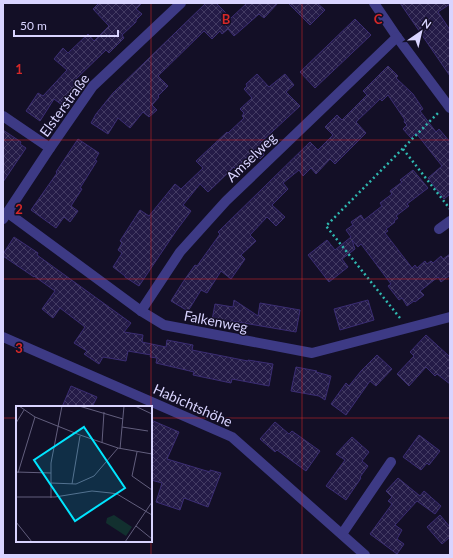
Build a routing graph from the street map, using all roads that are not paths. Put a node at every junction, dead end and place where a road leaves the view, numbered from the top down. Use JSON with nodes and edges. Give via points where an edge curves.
{"nodes":[{"id":1,"x":181,"y":3,"type":"edge"},
{"id":2,"x":374,"y":3,"type":"edge"},
{"id":3,"x":397,"y":37,"type":"junction"},
{"id":4,"x":448,"y":106,"type":"edge"},
{"id":5,"x":3,"y":116,"type":"edge"},
{"id":6,"x":50,"y":148,"type":"junction"},
{"id":7,"x":5,"y":216,"type":"edge"},
{"id":8,"x":450,"y":221,"type":"edge"},
{"id":9,"x":439,"y":229,"type":"dead end"},
{"id":10,"x":141,"y":310,"type":"junction"},
{"id":11,"x":450,"y":317,"type":"edge"},
{"id":12,"x":3,"y":337,"type":"edge"},
{"id":13,"x":391,"y":462,"type":"dead end"},
{"id":14,"x":342,"y":534,"type":"junction"},
{"id":15,"x":365,"y":555,"type":"edge"}],
"edges":[{"from":1,"to":6,"type":"street","name":"Elsterstraße","via":[[93,86]]},
{"from":2,"to":3,"type":"street"},
{"from":3,"to":4,"type":"street"},
{"from":3,"to":10,"type":"street","name":"Amselweg","via":[[226,200],[180,252]]},
{"from":5,"to":6,"type":"street"},
{"from":6,"to":7,"type":"street","name":"Elsterstraße"},
{"from":7,"to":10,"type":"street","name":"Falkenweg"},
{"from":8,"to":9,"type":"street"},
{"from":10,"to":11,"type":"street","name":"Falkenweg","via":[[164,325],[312,353]]},
{"from":12,"to":14,"type":"street","name":"Habichtshöhe","via":[[232,437]]},
{"from":13,"to":14,"type":"street"},
{"from":14,"to":15,"type":"street","name":"Habichtshöhe"}]}
